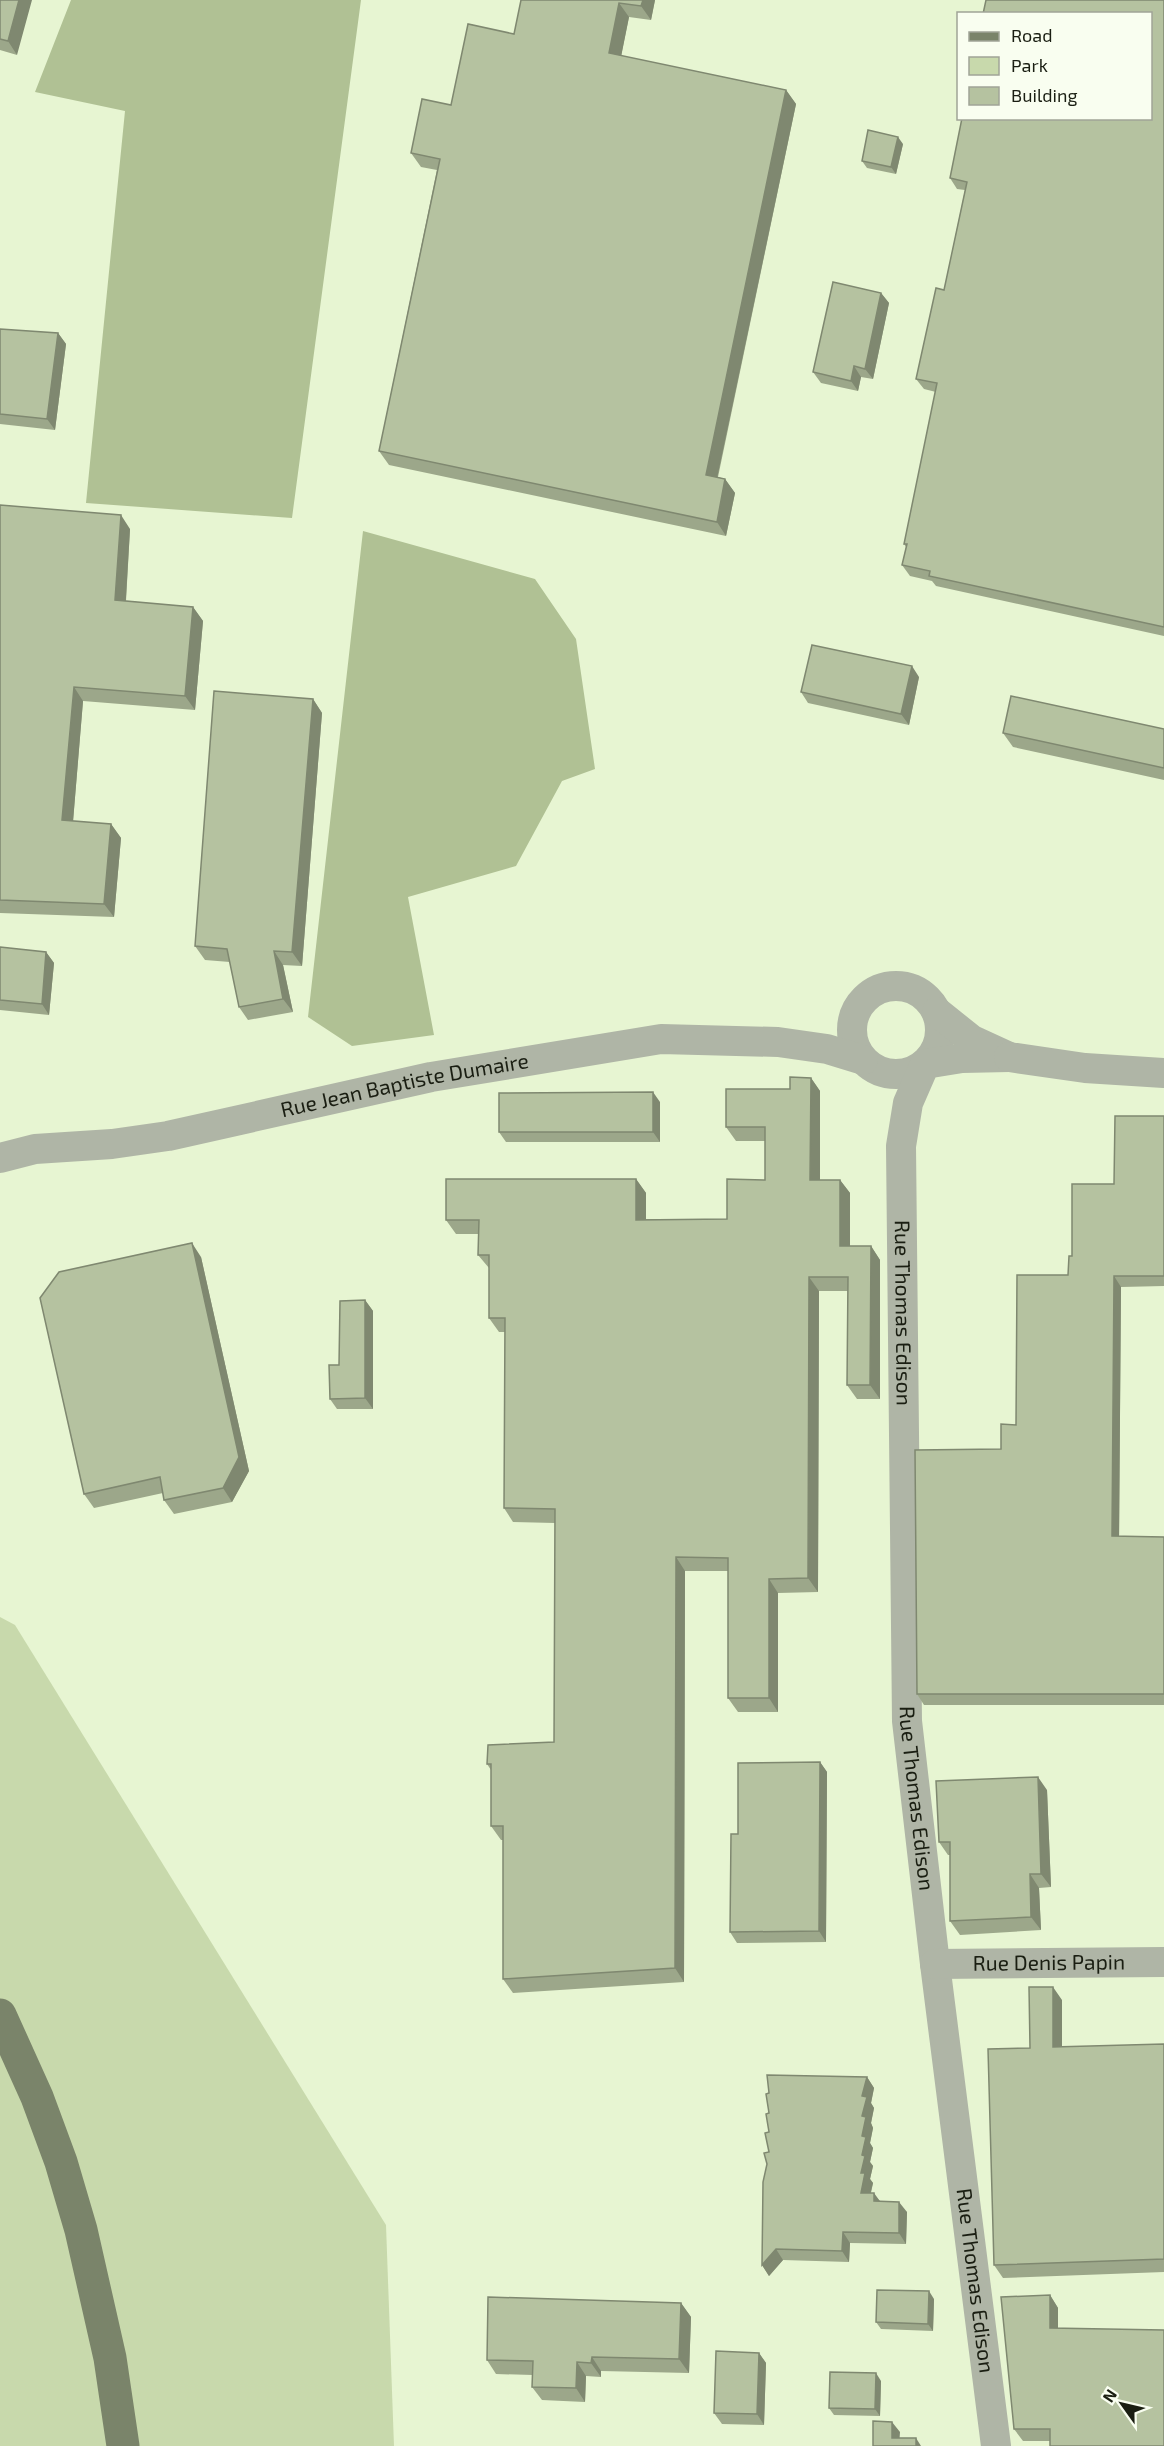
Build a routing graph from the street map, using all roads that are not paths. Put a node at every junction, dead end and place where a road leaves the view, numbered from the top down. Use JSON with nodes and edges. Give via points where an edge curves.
{"nodes":[{"id":1,"x":857,"y":1008,"type":"junction"},
{"id":2,"x":937,"y":1012,"type":"junction"},
{"id":3,"x":778,"y":1042,"type":"junction"},
{"id":4,"x":1009,"y":1057,"type":"junction"},
{"id":5,"x":868,"y":1064,"type":"junction"},
{"id":6,"x":925,"y":1064,"type":"junction"},
{"id":7,"x":1164,"y":1073,"type":"edge"},
{"id":8,"x":0,"y":1140,"type":"edge"},
{"id":9,"x":902,"y":1146,"type":"junction"},
{"id":10,"x":35,"y":1149,"type":"junction"},
{"id":11,"x":0,"y":1158,"type":"edge"},
{"id":12,"x":1164,"y":1962,"type":"edge"},
{"id":13,"x":935,"y":1964,"type":"junction"},
{"id":14,"x":0,"y":2016,"type":"edge"},
{"id":15,"x":123,"y":2446,"type":"edge"},
{"id":16,"x":996,"y":2446,"type":"edge"}],
"edges":[{"from":1,"to":2,"type":"street","via":[[866,997],[891,986],[918,992]]},
{"from":1,"to":3,"type":"street","name":"Rue Jean Baptiste Dumaire","via":[[823,1031]]},
{"from":1,"to":5,"type":"street","via":[[852,1034],[855,1048]]},
{"from":2,"to":4,"type":"street","via":[[972,1040]]},
{"from":2,"to":6,"type":"street","via":[[939,1040]]},
{"from":3,"to":5,"type":"street","name":"Rue Jean Baptiste Dumaire","via":[[827,1049]]},
{"from":3,"to":10,"type":"street","name":"Rue Jean Baptiste Dumaire","via":[[661,1039],[431,1077],[168,1136]]},
{"from":4,"to":6,"type":"street"},
{"from":4,"to":7,"type":"street","via":[[1085,1068]]},
{"from":5,"to":6,"type":"street","via":[[886,1074],[900,1075]]},
{"from":5,"to":9,"type":"street","name":"Rue Thomas Edison","via":[[890,1100]]},
{"from":6,"to":9,"type":"street","name":"Rue Thomas Edison","via":[[908,1103]]},
{"from":8,"to":10,"type":"street","name":"Rue Jean Baptiste Dumaire"},
{"from":9,"to":13,"type":"street","name":"Rue Thomas Edison","via":[[907,1721]]},
{"from":10,"to":11,"type":"street","name":"Rue Jean Baptiste Dumaire"},
{"from":12,"to":13,"type":"street","name":"Rue Denis Papin"},
{"from":13,"to":16,"type":"street","name":"Rue Thomas Edison"},
{"from":14,"to":15,"type":"main road","via":[[37,2097],[81,2230],[110,2358]]}]}
